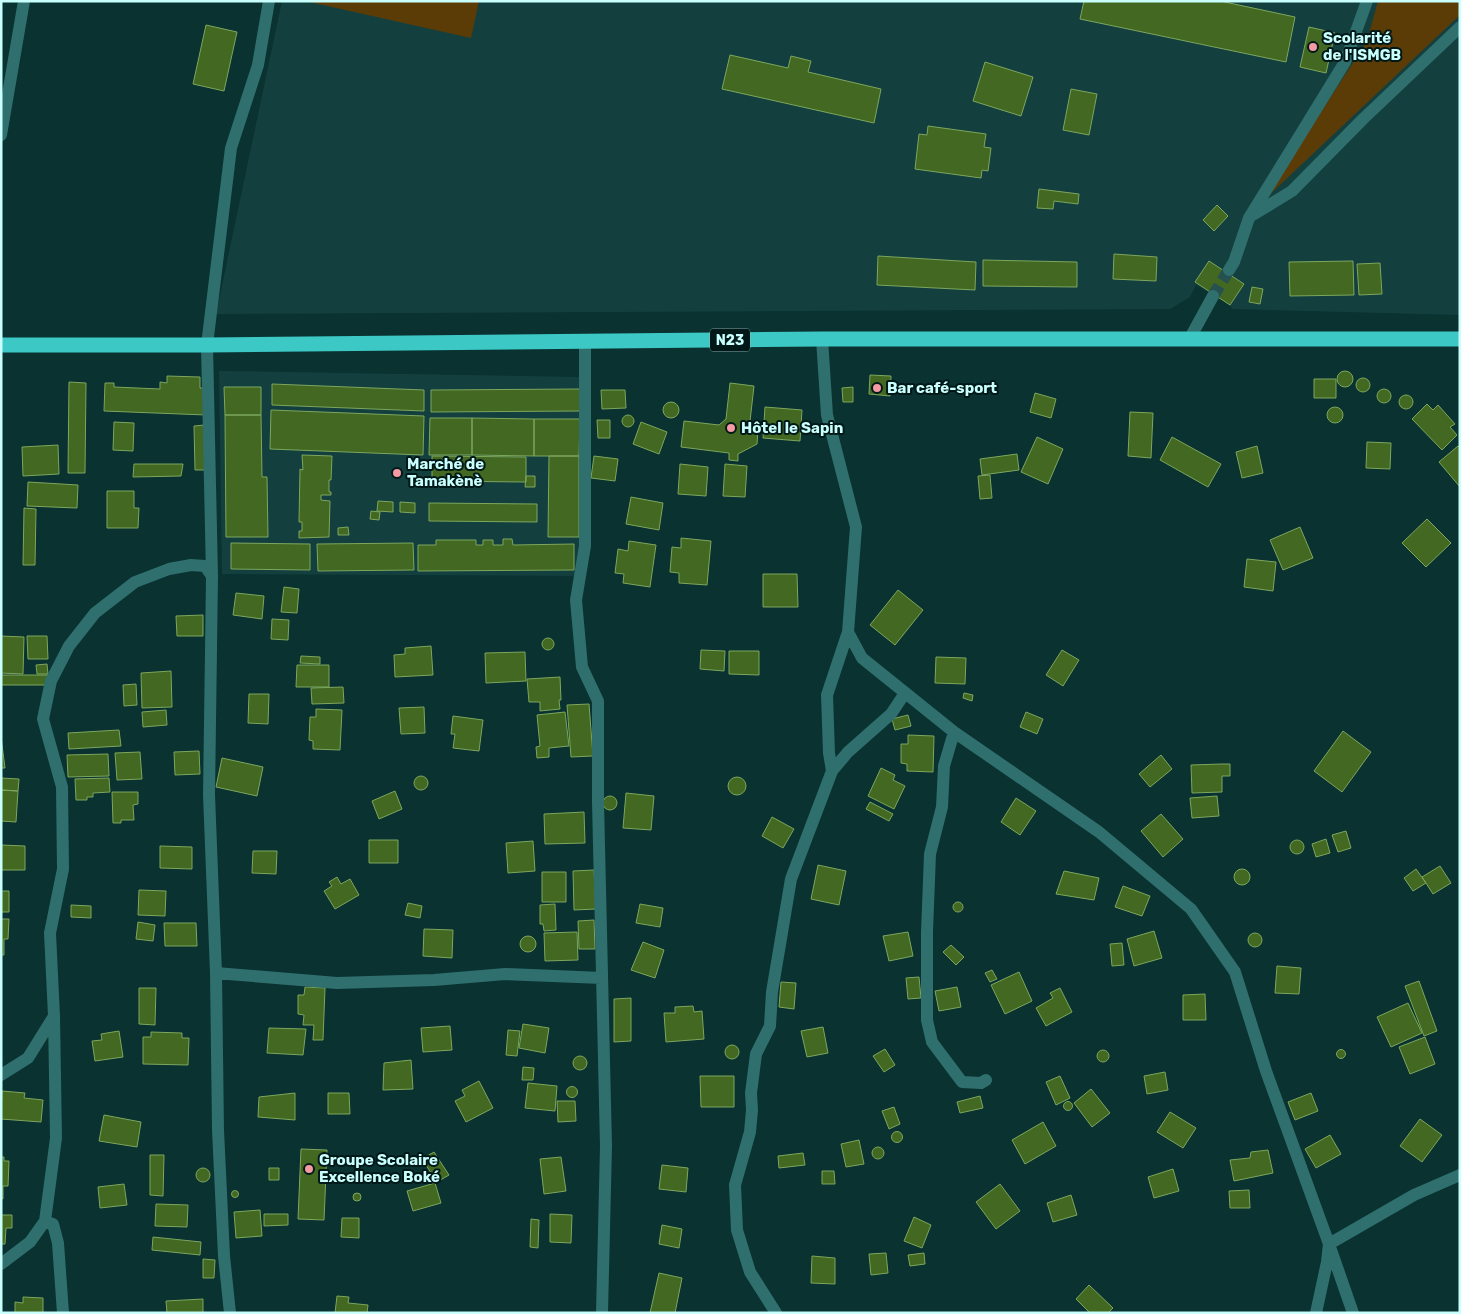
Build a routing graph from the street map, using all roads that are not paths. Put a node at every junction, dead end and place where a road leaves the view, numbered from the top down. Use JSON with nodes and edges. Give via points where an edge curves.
{"nodes":[{"id":1,"x":24,"y":1,"type":"edge"},
{"id":2,"x":269,"y":1,"type":"edge"},
{"id":3,"x":1367,"y":1,"type":"edge"},
{"id":4,"x":1460,"y":27,"type":"edge"},
{"id":5,"x":1,"y":135,"type":"edge"},
{"id":6,"x":1249,"y":218,"type":"junction"},
{"id":7,"x":1229,"y":270,"type":"tunnel mouth"},
{"id":8,"x":1213,"y":296,"type":"tunnel mouth"},
{"id":9,"x":1190,"y":338,"type":"junction"},
{"id":10,"x":822,"y":339,"type":"junction"},
{"id":11,"x":1460,"y":339,"type":"edge"},
{"id":12,"x":585,"y":340,"type":"junction"},
{"id":13,"x":1,"y":345,"type":"edge"},
{"id":14,"x":206,"y":345,"type":"junction"},
{"id":15,"x":212,"y":576,"type":"junction"},
{"id":16,"x":848,"y":632,"type":"junction"},
{"id":17,"x":905,"y":693,"type":"junction"},
{"id":18,"x":954,"y":732,"type":"junction"},
{"id":19,"x":832,"y":771,"type":"junction"},
{"id":20,"x":216,"y":973,"type":"junction"},
{"id":21,"x":602,"y":978,"type":"junction"},
{"id":22,"x":54,"y":1016,"type":"junction"},
{"id":23,"x":1,"y":1075,"type":"edge"},
{"id":24,"x":986,"y":1080,"type":"dead end"},
{"id":25,"x":1460,"y":1175,"type":"edge"},
{"id":26,"x":45,"y":1221,"type":"junction"},
{"id":27,"x":1329,"y":1244,"type":"junction"},
{"id":28,"x":1,"y":1264,"type":"edge"},
{"id":29,"x":63,"y":1313,"type":"edge"},
{"id":30,"x":230,"y":1313,"type":"edge"},
{"id":31,"x":602,"y":1313,"type":"edge"},
{"id":32,"x":776,"y":1313,"type":"edge"},
{"id":33,"x":1316,"y":1313,"type":"edge"},
{"id":34,"x":1353,"y":1313,"type":"edge"}],
"edges":[{"from":1,"to":5,"type":"street"},
{"from":2,"to":14,"type":"street","via":[[258,65],[231,148]]},
{"from":3,"to":6,"type":"street","via":[[1345,62]]},
{"from":4,"to":6,"type":"street","via":[[1362,119],[1292,191]]},
{"from":6,"to":7,"type":"street"},
{"from":8,"to":9,"type":"street"},
{"from":9,"to":10,"type":"highway","number":"N23"},
{"from":9,"to":11,"type":"highway","number":"N23"},
{"from":10,"to":12,"type":"highway","number":"N23"},
{"from":10,"to":16,"type":"street","via":[[827,415],[856,527]]},
{"from":12,"to":14,"type":"highway","number":"N23"},
{"from":12,"to":21,"type":"street","via":[[585,546],[576,600],[582,667],[598,701]]},
{"from":13,"to":14,"type":"highway","number":"N23"},
{"from":14,"to":15,"type":"street"},
{"from":15,"to":20,"type":"street","via":[[209,795]]},
{"from":15,"to":22,"type":"street","via":[[205,566],[191,565],[169,569],[135,582],[95,613],[69,646],[51,681],[44,719],[62,787],[63,869],[50,933]]},
{"from":16,"to":17,"type":"street","via":[[862,658]]},
{"from":16,"to":19,"type":"street","via":[[827,695]]},
{"from":17,"to":18,"type":"street"},
{"from":17,"to":19,"type":"street","via":[[890,714]]},
{"from":18,"to":24,"type":"street","via":[[944,766],[942,807],[930,854],[926,1020],[932,1042],[962,1082],[981,1084]]},
{"from":18,"to":27,"type":"street","via":[[1099,832],[1191,909],[1235,972],[1266,1070]]},
{"from":19,"to":32,"type":"street","via":[[792,879],[772,992],[770,1026],[756,1054],[750,1132],[735,1185],[737,1230],[750,1272]]},
{"from":20,"to":21,"type":"street","via":[[337,984],[505,974]]},
{"from":20,"to":30,"type":"street","via":[[219,1140]]},
{"from":21,"to":31,"type":"street","via":[[606,1146]]},
{"from":22,"to":23,"type":"street","via":[[28,1058]]},
{"from":22,"to":26,"type":"street","via":[[56,1138]]},
{"from":25,"to":27,"type":"street","via":[[1414,1195]]},
{"from":26,"to":28,"type":"street","via":[[30,1242]]},
{"from":26,"to":29,"type":"street","via":[[53,1224],[58,1243]]},
{"from":27,"to":33,"type":"street"},
{"from":27,"to":34,"type":"street"}]}
